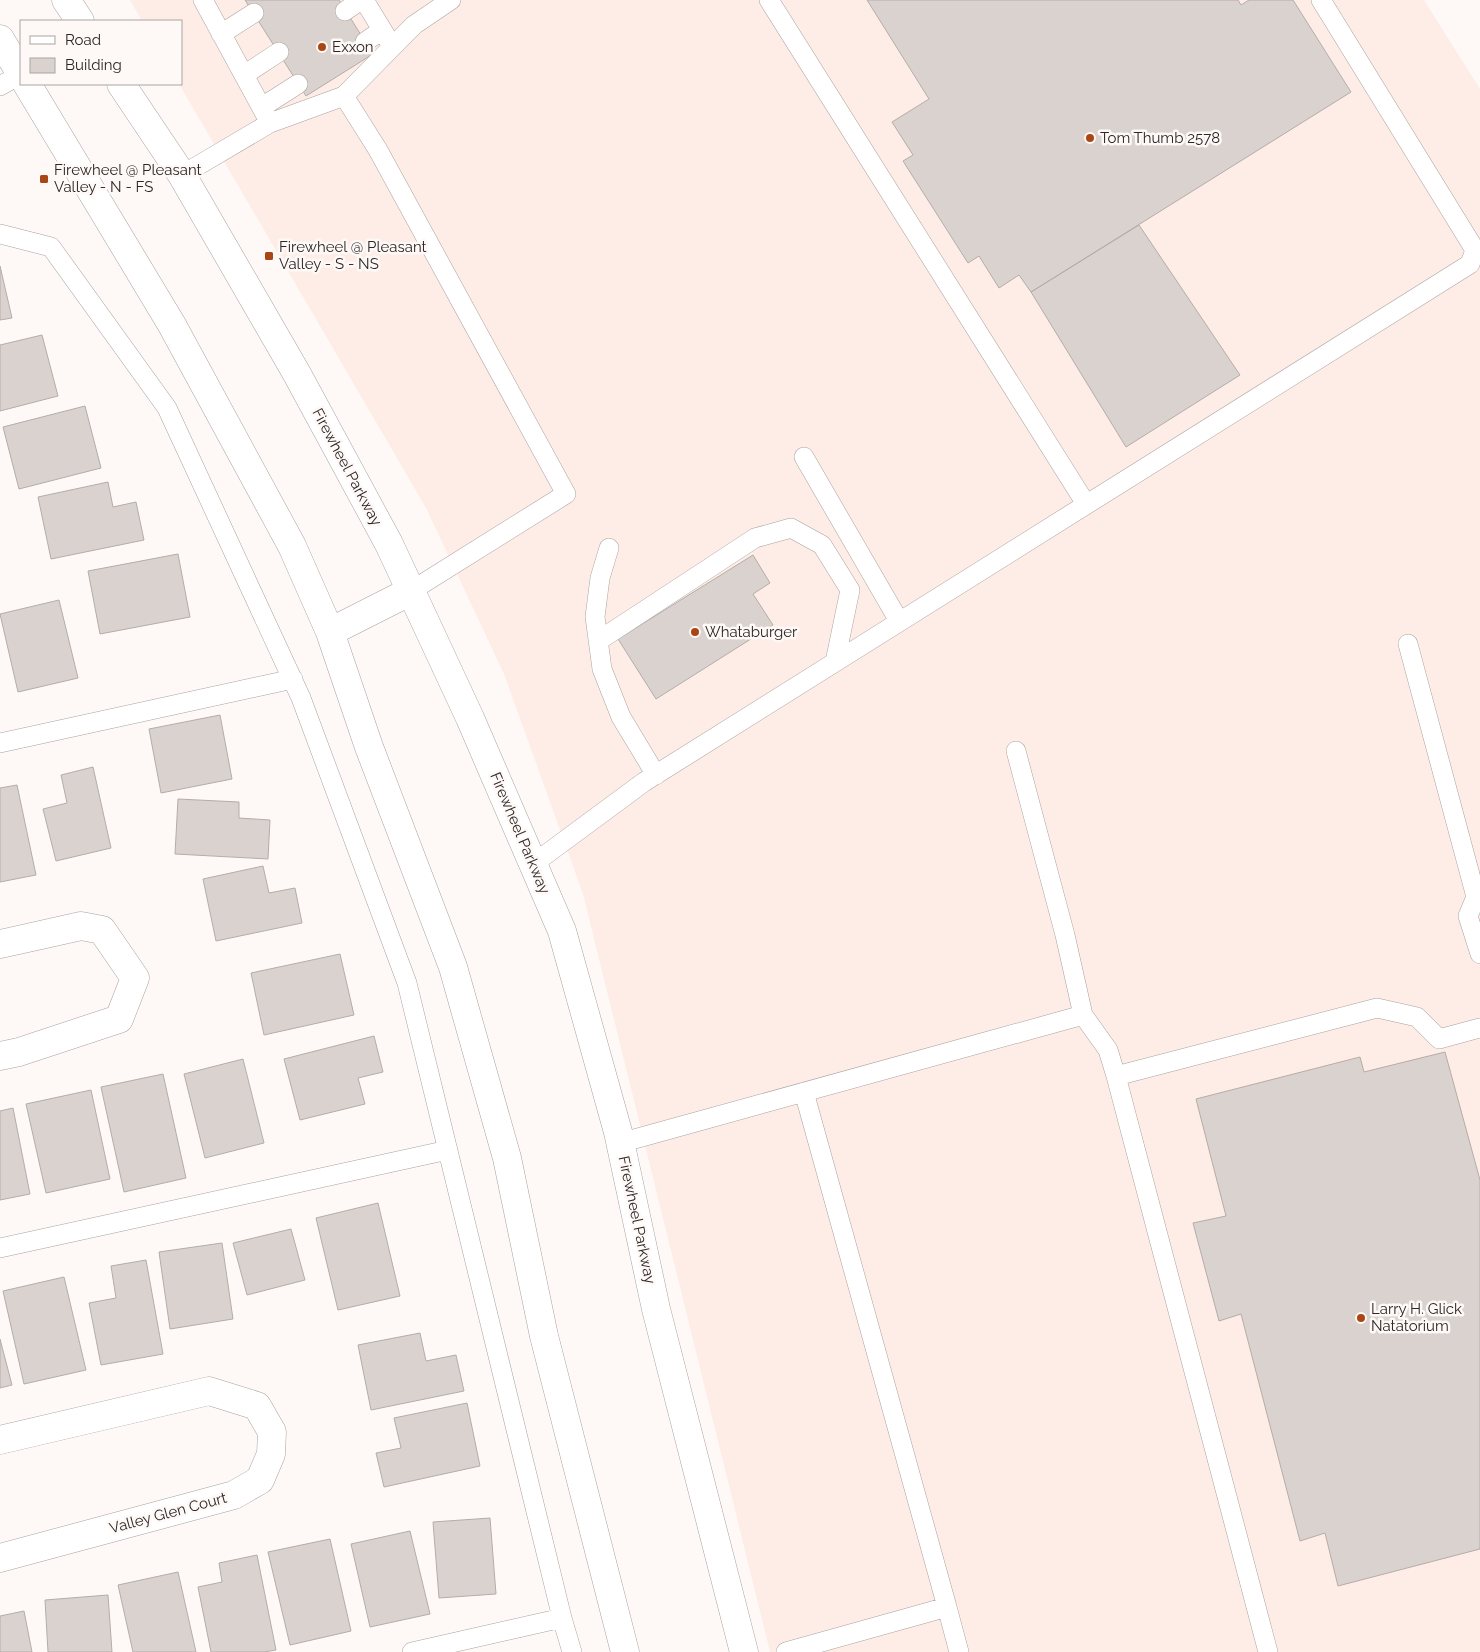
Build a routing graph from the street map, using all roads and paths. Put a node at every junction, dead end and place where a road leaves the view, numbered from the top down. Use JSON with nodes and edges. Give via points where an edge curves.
{"nodes":[{"id":1,"x":66,"y":0,"type":"edge"},
{"id":2,"x":203,"y":0,"type":"edge"},
{"id":3,"x":363,"y":0,"type":"edge"},
{"id":4,"x":452,"y":0,"type":"edge"},
{"id":5,"x":769,"y":0,"type":"edge"},
{"id":6,"x":1321,"y":0,"type":"edge"},
{"id":7,"x":345,"y":10,"type":"dead end"},
{"id":8,"x":254,"y":13,"type":"dead end"},
{"id":9,"x":79,"y":20,"type":"edge"},
{"id":10,"x":222,"y":34,"type":"junction"},
{"id":11,"x":387,"y":38,"type":"junction"},
{"id":12,"x":0,"y":39,"type":"edge"},
{"id":13,"x":365,"y":42,"type":"dead end"},
{"id":14,"x":279,"y":52,"type":"dead end"},
{"id":15,"x":20,"y":72,"type":"edge"},
{"id":16,"x":20,"y":75,"type":"edge"},
{"id":17,"x":244,"y":75,"type":"junction"},
{"id":18,"x":298,"y":84,"type":"dead end"},
{"id":19,"x":28,"y":85,"type":"edge"},
{"id":20,"x":122,"y":85,"type":"edge"},
{"id":21,"x":0,"y":86,"type":"edge"},
{"id":22,"x":344,"y":96,"type":"junction"},
{"id":23,"x":266,"y":115,"type":"junction"},
{"id":24,"x":182,"y":175,"type":"junction"},
{"id":25,"x":0,"y":234,"type":"edge"},
{"id":26,"x":804,"y":457,"type":"dead end"},
{"id":27,"x":1086,"y":504,"type":"junction"},
{"id":28,"x":609,"y":548,"type":"dead end"},
{"id":29,"x":411,"y":591,"type":"junction"},
{"id":30,"x":899,"y":621,"type":"junction"},
{"id":31,"x":330,"y":632,"type":"junction"},
{"id":32,"x":598,"y":641,"type":"junction"},
{"id":33,"x":1408,"y":644,"type":"dead end"},
{"id":34,"x":835,"y":662,"type":"junction"},
{"id":35,"x":293,"y":679,"type":"junction"},
{"id":36,"x":0,"y":743,"type":"edge"},
{"id":37,"x":1016,"y":751,"type":"dead end"},
{"id":38,"x":656,"y":775,"type":"junction"},
{"id":39,"x":533,"y":864,"type":"junction"},
{"id":40,"x":0,"y":944,"type":"edge"},
{"id":41,"x":1480,"y":954,"type":"edge"},
{"id":42,"x":1083,"y":1015,"type":"junction"},
{"id":43,"x":1480,"y":1028,"type":"edge"},
{"id":44,"x":0,"y":1056,"type":"edge"},
{"id":45,"x":1116,"y":1076,"type":"junction"},
{"id":46,"x":804,"y":1092,"type":"junction"},
{"id":47,"x":620,"y":1143,"type":"junction"},
{"id":48,"x":448,"y":1150,"type":"junction"},
{"id":49,"x":0,"y":1248,"type":"edge"},
{"id":50,"x":0,"y":1440,"type":"edge"},
{"id":51,"x":0,"y":1558,"type":"edge"},
{"id":52,"x":947,"y":1607,"type":"junction"},
{"id":53,"x":562,"y":1618,"type":"junction"},
{"id":54,"x":412,"y":1652,"type":"edge"},
{"id":55,"x":572,"y":1652,"type":"edge"},
{"id":56,"x":625,"y":1652,"type":"edge"},
{"id":57,"x":744,"y":1652,"type":"edge"},
{"id":58,"x":786,"y":1652,"type":"edge"},
{"id":59,"x":959,"y":1652,"type":"edge"},
{"id":60,"x":1268,"y":1652,"type":"edge"}],
"edges":[{"from":1,"to":9,"type":"main road"},
{"from":2,"to":10,"type":"lane"},
{"from":3,"to":7,"type":"lane"},
{"from":3,"to":11,"type":"lane"},
{"from":4,"to":11,"type":"lane"},
{"from":5,"to":27,"type":"lane"},
{"from":6,"to":27,"type":"lane","via":[[1475,250],[1470,264]]},
{"from":8,"to":10,"type":"lane"},
{"from":10,"to":17,"type":"lane"},
{"from":11,"to":13,"type":"lane"},
{"from":11,"to":22,"type":"lane"},
{"from":12,"to":15,"type":"main road"},
{"from":14,"to":17,"type":"lane"},
{"from":16,"to":21,"type":"lane"},
{"from":17,"to":23,"type":"lane"},
{"from":18,"to":23,"type":"lane"},
{"from":19,"to":31,"type":"main road","via":[[172,325],[292,546]]},
{"from":20,"to":24,"type":"main road","name":"Firewheel Parkway"},
{"from":22,"to":23,"type":"lane"},
{"from":22,"to":29,"type":"lane","via":[[378,150],[566,494]]},
{"from":23,"to":24,"type":"lane"},
{"from":24,"to":29,"type":"main road","name":"Firewheel Parkway","via":[[297,374]]},
{"from":25,"to":35,"type":"lane","via":[[51,247],[167,408]]},
{"from":26,"to":30,"type":"lane"},
{"from":27,"to":30,"type":"lane"},
{"from":28,"to":32,"type":"lane","via":[[594,617]]},
{"from":29,"to":31,"type":"main road"},
{"from":29,"to":39,"type":"main road","name":"Firewheel Parkway"},
{"from":30,"to":34,"type":"lane"},
{"from":31,"to":56,"type":"main road","via":[[369,747],[453,967],[507,1158],[544,1336]]},
{"from":32,"to":34,"type":"lane","via":[[755,538],[791,528],[822,545],[850,590]]},
{"from":32,"to":38,"type":"lane","via":[[602,669],[621,717]]},
{"from":33,"to":41,"type":"lane","via":[[1476,897],[1468,916]]},
{"from":34,"to":38,"type":"lane"},
{"from":35,"to":36,"type":"lane"},
{"from":35,"to":48,"type":"lane","via":[[407,983]]},
{"from":37,"to":42,"type":"lane"},
{"from":38,"to":39,"type":"lane"},
{"from":39,"to":47,"type":"main road","name":"Firewheel Parkway","via":[[562,931]]},
{"from":40,"to":44,"type":"main road","via":[[81,926],[102,930],[135,978],[119,1019]]},
{"from":42,"to":45,"type":"lane","via":[[1108,1050]]},
{"from":42,"to":46,"type":"lane"},
{"from":43,"to":45,"type":"lane","via":[[1439,1039],[1417,1017],[1377,1008]]},
{"from":45,"to":60,"type":"lane"},
{"from":46,"to":47,"type":"lane"},
{"from":46,"to":52,"type":"lane"},
{"from":47,"to":57,"type":"main road","name":"Firewheel Parkway","via":[[656,1309]]},
{"from":48,"to":49,"type":"lane"},
{"from":48,"to":53,"type":"lane"},
{"from":50,"to":51,"type":"main road","name":"Valley Glen Court","via":[[209,1391],[257,1406],[272,1432],[271,1454],[260,1480],[234,1495]]},
{"from":52,"to":58,"type":"lane"},
{"from":52,"to":59,"type":"lane"},
{"from":53,"to":54,"type":"lane"},
{"from":53,"to":55,"type":"lane"}]}
